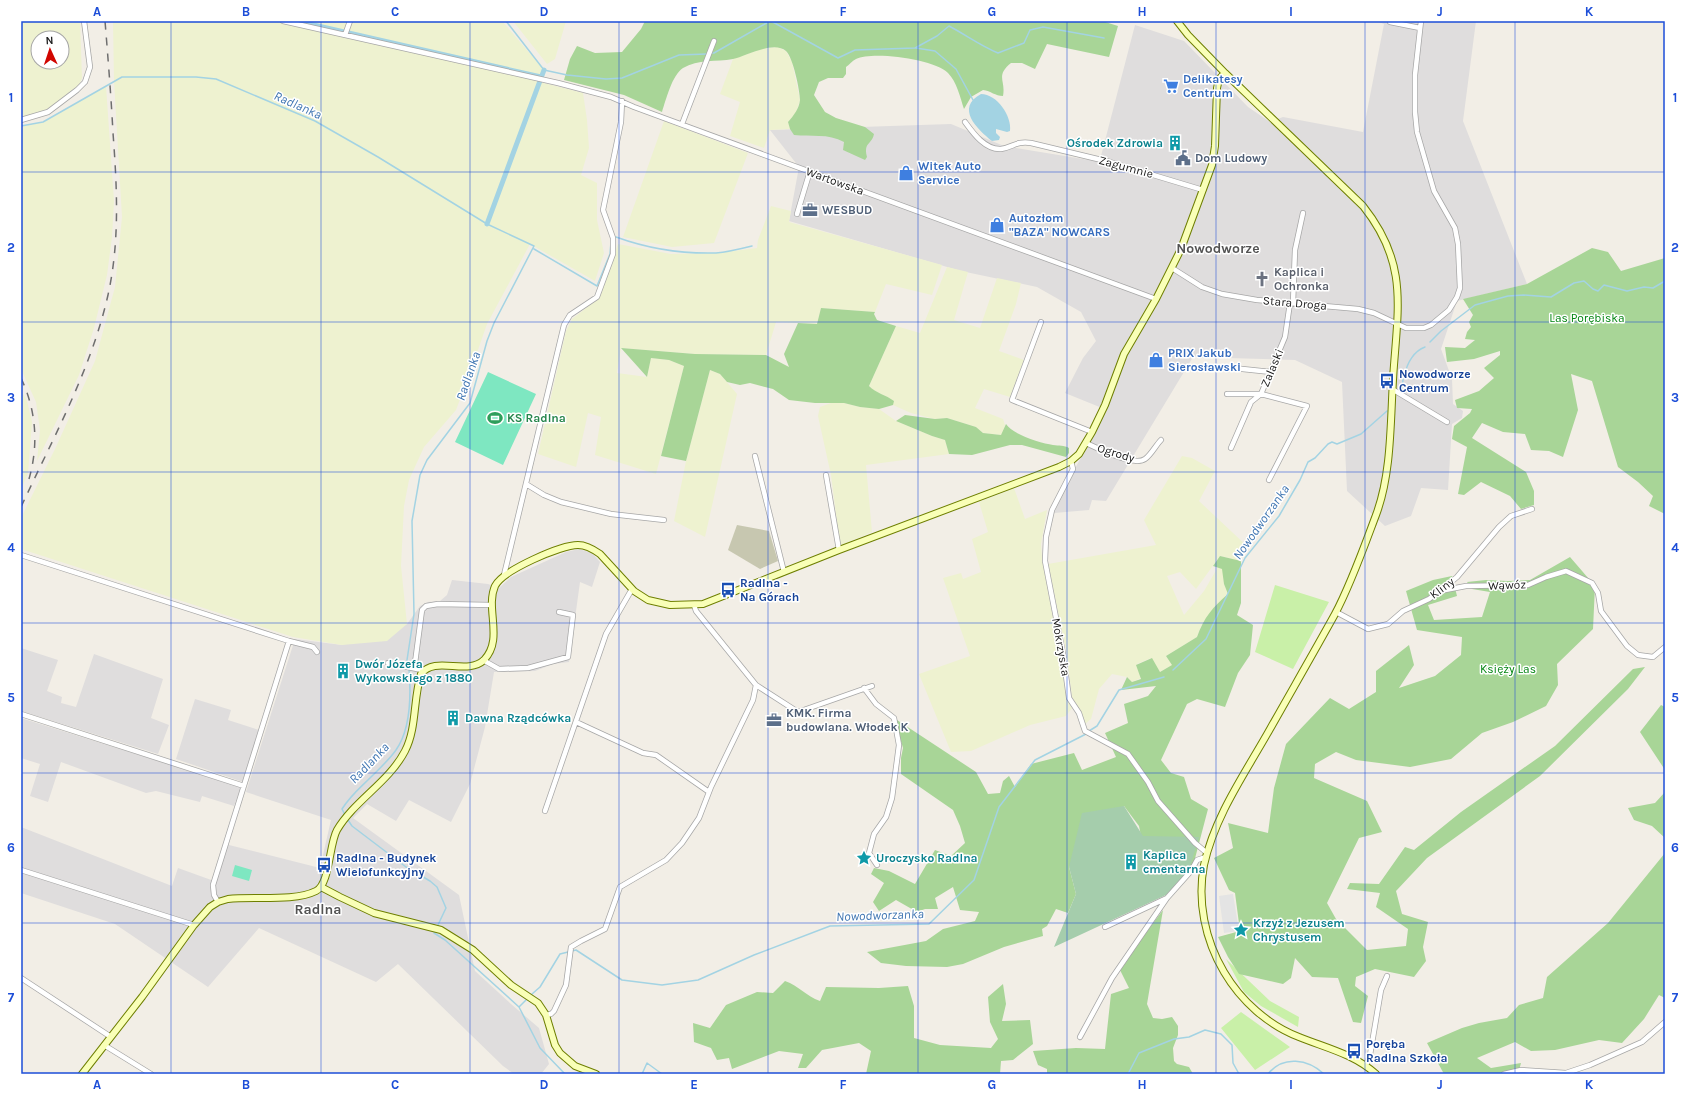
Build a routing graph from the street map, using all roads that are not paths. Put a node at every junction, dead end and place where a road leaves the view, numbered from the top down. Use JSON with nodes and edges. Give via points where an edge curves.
{"nodes":[{"id":1,"x":84,"y":21,"type":"edge"},
{"id":2,"x":283,"y":21,"type":"edge"},
{"id":3,"x":1177,"y":21,"type":"edge"},
{"id":4,"x":1421,"y":21,"type":"edge"},
{"id":5,"x":350,"y":22,"type":"edge"},
{"id":6,"x":1390,"y":22,"type":"edge"},
{"id":7,"x":1420,"y":28,"type":"junction"},
{"id":8,"x":345,"y":35,"type":"junction"},
{"id":9,"x":714,"y":41,"type":"dead end"},
{"id":10,"x":1224,"y":73,"type":"junction"},
{"id":11,"x":622,"y":101,"type":"junction"},
{"id":12,"x":21,"y":120,"type":"edge"},
{"id":13,"x":965,"y":122,"type":"dead end"},
{"id":14,"x":682,"y":124,"type":"junction"},
{"id":15,"x":810,"y":171,"type":"junction"},
{"id":16,"x":1203,"y":190,"type":"junction"},
{"id":17,"x":1302,"y":213,"type":"dead end"},
{"id":18,"x":797,"y":214,"type":"dead end"},
{"id":19,"x":1172,"y":268,"type":"junction"},
{"id":20,"x":1156,"y":299,"type":"junction"},
{"id":21,"x":1292,"y":303,"type":"junction"},
{"id":22,"x":1040,"y":322,"type":"dead end"},
{"id":23,"x":1398,"y":325,"type":"junction"},
{"id":24,"x":1233,"y":368,"type":"dead end"},
{"id":25,"x":1271,"y":372,"type":"junction"},
{"id":26,"x":1392,"y":389,"type":"junction"},
{"id":27,"x":1227,"y":394,"type":"dead end"},
{"id":28,"x":1260,"y":394,"type":"junction"},
{"id":29,"x":1447,"y":422,"type":"dead end"},
{"id":30,"x":1092,"y":432,"type":"junction"},
{"id":31,"x":1160,"y":440,"type":"dead end"},
{"id":32,"x":1086,"y":443,"type":"junction"},
{"id":33,"x":1231,"y":448,"type":"dead end"},
{"id":34,"x":755,"y":456,"type":"dead end"},
{"id":35,"x":1071,"y":461,"type":"junction"},
{"id":36,"x":826,"y":475,"type":"dead end"},
{"id":37,"x":1269,"y":480,"type":"dead end"},
{"id":38,"x":526,"y":484,"type":"junction"},
{"id":39,"x":1532,"y":509,"type":"dead end"},
{"id":40,"x":664,"y":520,"type":"dead end"},
{"id":41,"x":839,"y":550,"type":"junction"},
{"id":42,"x":21,"y":555,"type":"edge"},
{"id":43,"x":784,"y":572,"type":"junction"},
{"id":44,"x":504,"y":575,"type":"junction"},
{"id":45,"x":632,"y":589,"type":"junction"},
{"id":46,"x":1440,"y":591,"type":"junction"},
{"id":47,"x":694,"y":605,"type":"junction"},
{"id":48,"x":492,"y":606,"type":"junction"},
{"id":49,"x":559,"y":612,"type":"dead end"},
{"id":50,"x":1336,"y":612,"type":"junction"},
{"id":51,"x":289,"y":641,"type":"junction"},
{"id":52,"x":1665,"y":647,"type":"edge"},
{"id":53,"x":317,"y":652,"type":"dead end"},
{"id":54,"x":483,"y":660,"type":"junction"},
{"id":55,"x":388,"y":663,"type":"dead end"},
{"id":56,"x":424,"y":671,"type":"junction"},
{"id":57,"x":756,"y":685,"type":"junction"},
{"id":58,"x":872,"y":686,"type":"dead end"},
{"id":59,"x":864,"y":688,"type":"junction"},
{"id":60,"x":21,"y":714,"type":"edge"},
{"id":61,"x":576,"y":722,"type":"junction"},
{"id":62,"x":244,"y":786,"type":"junction"},
{"id":63,"x":710,"y":792,"type":"junction"},
{"id":64,"x":545,"y":811,"type":"dead end"},
{"id":65,"x":1207,"y":855,"type":"junction"},
{"id":66,"x":877,"y":865,"type":"dead end"},
{"id":67,"x":21,"y":870,"type":"edge"},
{"id":68,"x":321,"y":887,"type":"junction"},
{"id":69,"x":1167,"y":898,"type":"junction"},
{"id":70,"x":218,"y":902,"type":"junction"},
{"id":71,"x":194,"y":925,"type":"junction"},
{"id":72,"x":1105,"y":927,"type":"dead end"},
{"id":73,"x":1387,"y":976,"type":"dead end"},
{"id":74,"x":21,"y":978,"type":"edge"},
{"id":75,"x":546,"y":1015,"type":"junction"},
{"id":76,"x":1665,"y":1022,"type":"edge"},
{"id":77,"x":111,"y":1037,"type":"junction"},
{"id":78,"x":1080,"y":1037,"type":"dead end"},
{"id":79,"x":104,"y":1045,"type":"junction"},
{"id":80,"x":1366,"y":1066,"type":"junction"},
{"id":81,"x":1372,"y":1073,"type":"edge"},
{"id":82,"x":82,"y":1074,"type":"edge"},
{"id":83,"x":151,"y":1074,"type":"edge"},
{"id":84,"x":596,"y":1074,"type":"edge"},
{"id":85,"x":1504,"y":1074,"type":"edge"}],
"edges":[{"from":1,"to":12,"type":"street","via":[[90,68],[85,82],[48,112]]},
{"from":2,"to":8,"type":"street","name":"Wartowska"},
{"from":3,"to":10,"type":"street"},
{"from":4,"to":7,"type":"street","name":"Stara Droga"},
{"from":5,"to":8,"type":"street"},
{"from":6,"to":7,"type":"street"},
{"from":7,"to":23,"type":"street","name":"Stara Droga","via":[[1416,75],[1417,132],[1434,191],[1455,228],[1460,288],[1449,310],[1431,325],[1417,329]]},
{"from":8,"to":11,"type":"street","name":"Wartowska","via":[[558,83]]},
{"from":9,"to":14,"type":"street"},
{"from":10,"to":16,"type":"street","via":[[1217,88],[1212,165]]},
{"from":10,"to":23,"type":"street","via":[[1354,197],[1378,227],[1391,256],[1397,279]]},
{"from":11,"to":14,"type":"street","name":"Wartowska"},
{"from":11,"to":38,"type":"street","via":[[621,122],[603,210],[613,238],[613,254],[597,297],[570,315],[564,324]]},
{"from":13,"to":16,"type":"street","name":"Zagumnie","via":[[974,134],[993,148],[1001,149],[1021,142],[1031,143],[1110,162]]},
{"from":14,"to":15,"type":"street","name":"Wartowska"},
{"from":15,"to":18,"type":"street"},
{"from":15,"to":20,"type":"street","name":"Wartowska"},
{"from":16,"to":19,"type":"street"},
{"from":17,"to":21,"type":"street","name":"Zalaski","via":[[1295,250]]},
{"from":19,"to":20,"type":"street"},
{"from":19,"to":21,"type":"street","name":"Stara Droga","via":[[1212,292]]},
{"from":20,"to":30,"type":"street","via":[[1124,354]]},
{"from":21,"to":23,"type":"street","name":"Stara Droga","via":[[1358,309],[1374,313]]},
{"from":21,"to":25,"type":"street","name":"Zalaski","via":[[1285,337]]},
{"from":22,"to":30,"type":"street","via":[[1012,400]]},
{"from":23,"to":26,"type":"street"},
{"from":24,"to":25,"type":"street"},
{"from":25,"to":28,"type":"street","name":"Zalaski"},
{"from":26,"to":29,"type":"street"},
{"from":26,"to":50,"type":"street","via":[[1389,447],[1382,498]]},
{"from":27,"to":28,"type":"street"},
{"from":28,"to":33,"type":"street","name":"Zalaski","via":[[1251,402]]},
{"from":28,"to":37,"type":"street","via":[[1306,406]]},
{"from":30,"to":32,"type":"street"},
{"from":31,"to":32,"type":"street","name":"Ogrody","via":[[1145,459],[1138,461],[1115,456]]},
{"from":32,"to":35,"type":"street"},
{"from":34,"to":43,"type":"street"},
{"from":35,"to":41,"type":"street"},
{"from":35,"to":65,"type":"street","name":"Mokrzyska","via":[[1073,469],[1052,510],[1046,536],[1045,561],[1070,698],[1085,731],[1128,754],[1158,801]]},
{"from":36,"to":41,"type":"street"},
{"from":38,"to":40,"type":"street","via":[[561,502],[611,514]]},
{"from":38,"to":44,"type":"street"},
{"from":39,"to":46,"type":"street","name":"Kliny","via":[[1517,514],[1499,527],[1457,577]]},
{"from":41,"to":43,"type":"street"},
{"from":42,"to":51,"type":"street"},
{"from":43,"to":47,"type":"street","via":[[722,597]]},
{"from":44,"to":45,"type":"street","via":[[554,551],[582,545],[600,554]]},
{"from":44,"to":48,"type":"street","via":[[494,588]]},
{"from":45,"to":47,"type":"street","via":[[640,596],[659,603]]},
{"from":45,"to":61,"type":"street","via":[[606,634]]},
{"from":46,"to":50,"type":"street","name":"Kliny","via":[[1403,611],[1388,624],[1368,629]]},
{"from":46,"to":52,"type":"street","name":"Wąwóz","via":[[1466,586],[1528,585],[1566,571],[1592,583],[1598,593],[1601,611],[1627,646],[1638,654],[1653,657]]},
{"from":47,"to":57,"type":"street","via":[[696,611]]},
{"from":48,"to":54,"type":"street","via":[[493,640]]},
{"from":48,"to":56,"type":"street","via":[[426,606],[422,610],[415,663]]},
{"from":49,"to":54,"type":"street","via":[[572,615],[568,658],[528,668],[499,669]]},
{"from":50,"to":65,"type":"street","via":[[1230,799],[1215,829]]},
{"from":51,"to":53,"type":"street","via":[[313,647]]},
{"from":51,"to":62,"type":"street"},
{"from":54,"to":56,"type":"street","via":[[473,666],[434,666]]},
{"from":55,"to":56,"type":"street"},
{"from":56,"to":68,"type":"street","via":[[420,677],[413,724],[405,751],[336,831]]},
{"from":57,"to":59,"type":"street","via":[[798,712]]},
{"from":57,"to":63,"type":"street","via":[[753,700]]},
{"from":58,"to":59,"type":"street"},
{"from":59,"to":66,"type":"street","via":[[876,704],[894,718],[899,745],[892,798],[886,818],[874,834],[868,853]]},
{"from":60,"to":62,"type":"street"},
{"from":61,"to":63,"type":"street","via":[[643,753],[656,754]]},
{"from":61,"to":64,"type":"street"},
{"from":62,"to":70,"type":"street","via":[[213,885]]},
{"from":63,"to":75,"type":"street","via":[[699,818],[666,860],[620,887],[605,929],[571,948],[566,985],[554,1011]]},
{"from":65,"to":69,"type":"street","via":[[1197,860],[1192,871]]},
{"from":65,"to":80,"type":"street","via":[[1201,897],[1207,934],[1217,960],[1237,992],[1258,1013],[1290,1034],[1351,1057]]},
{"from":67,"to":71,"type":"street"},
{"from":68,"to":70,"type":"street","via":[[297,896],[238,898]]},
{"from":68,"to":75,"type":"street","via":[[374,912],[436,929],[473,950],[510,985],[538,1004]]},
{"from":69,"to":72,"type":"street"},
{"from":69,"to":78,"type":"street","via":[[1112,978]]},
{"from":70,"to":71,"type":"street"},
{"from":71,"to":77,"type":"street"},
{"from":73,"to":80,"type":"street","via":[[1381,990]]},
{"from":74,"to":77,"type":"street"},
{"from":75,"to":84,"type":"street","via":[[554,1044],[560,1053],[575,1066]]},
{"from":76,"to":85,"type":"street","via":[[1642,1042],[1566,1073],[1521,1070]]},
{"from":77,"to":79,"type":"street"},
{"from":79,"to":82,"type":"street"},
{"from":79,"to":83,"type":"street"},
{"from":80,"to":81,"type":"street"}]}
